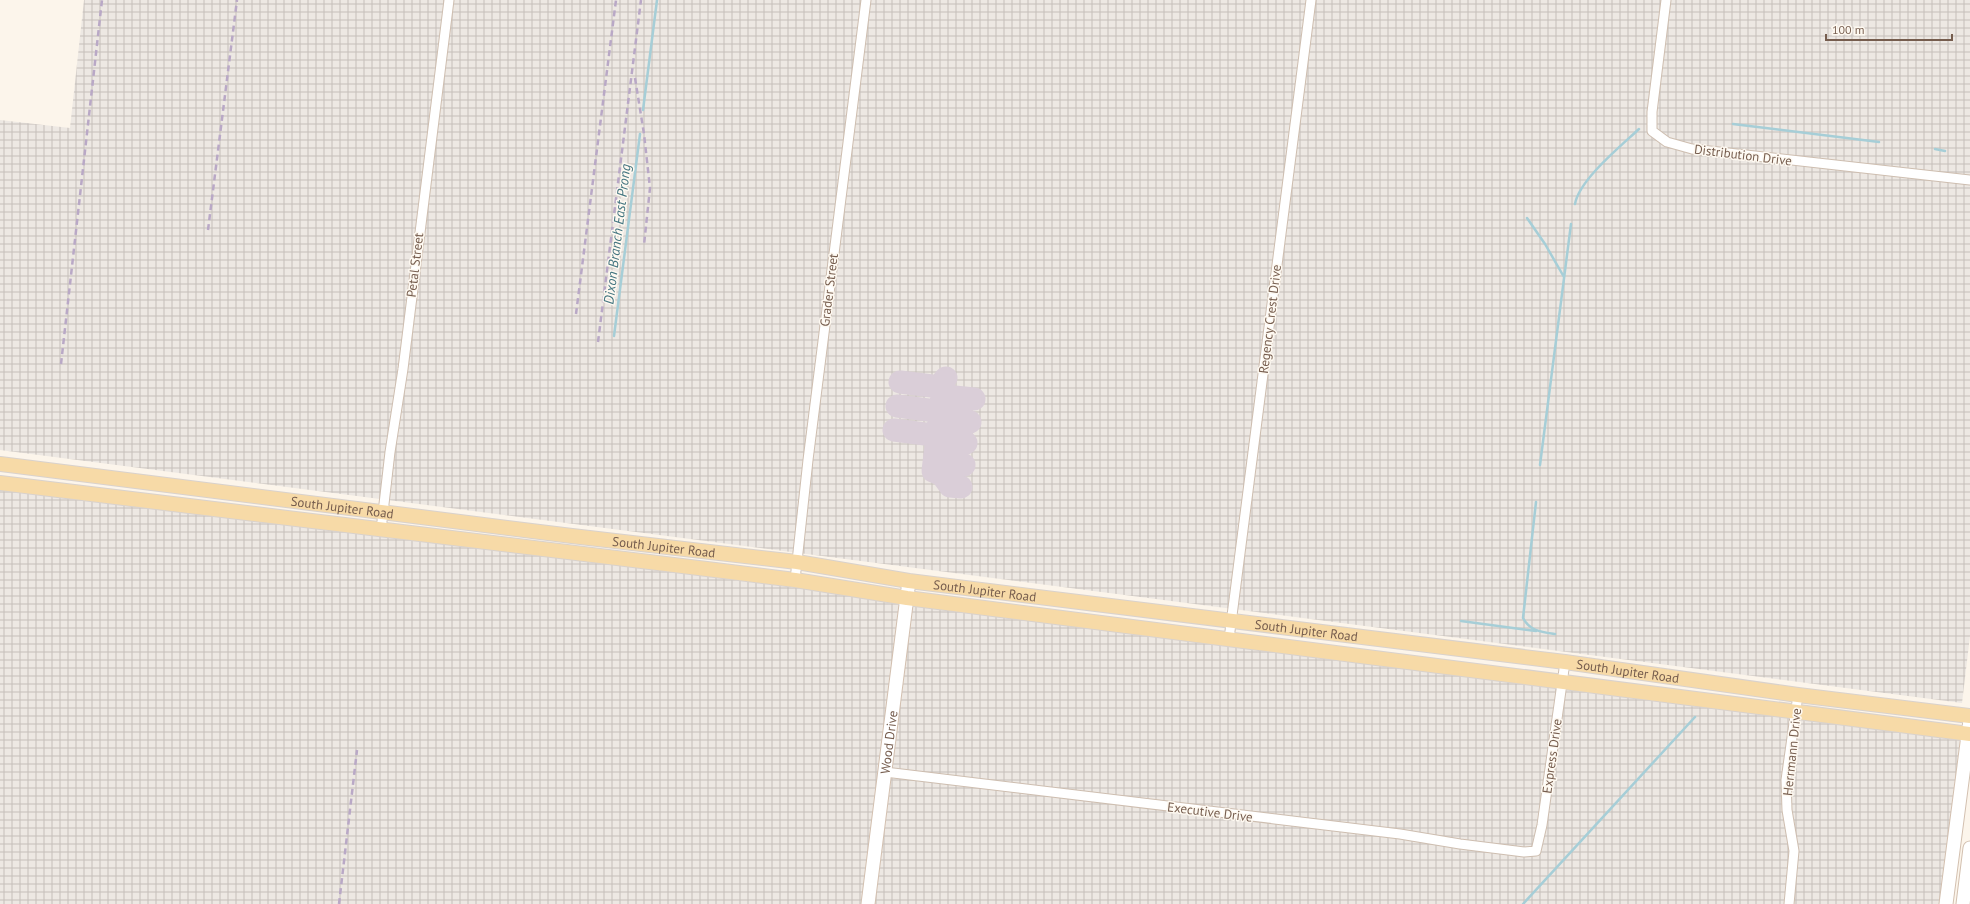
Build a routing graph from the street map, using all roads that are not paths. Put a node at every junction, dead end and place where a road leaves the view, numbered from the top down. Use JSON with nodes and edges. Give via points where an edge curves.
{"nodes":[{"id":1,"x":449,"y":0,"type":"edge"},
{"id":2,"x":866,"y":0,"type":"edge"},
{"id":3,"x":1311,"y":0,"type":"edge"},
{"id":4,"x":1666,"y":0,"type":"edge"},
{"id":5,"x":1970,"y":180,"type":"edge"},
{"id":6,"x":0,"y":464,"type":"edge"},
{"id":7,"x":19,"y":466,"type":"junction"},
{"id":8,"x":0,"y":483,"type":"edge"},
{"id":9,"x":159,"y":484,"type":"junction"},
{"id":10,"x":17,"y":485,"type":"junction"},
{"id":11,"x":256,"y":495,"type":"junction"},
{"id":12,"x":156,"y":502,"type":"junction"},
{"id":13,"x":383,"y":511,"type":"junction"},
{"id":14,"x":255,"y":515,"type":"junction"},
{"id":15,"x":381,"y":530,"type":"junction"},
{"id":16,"x":797,"y":562,"type":"junction"},
{"id":17,"x":795,"y":580,"type":"junction"},
{"id":18,"x":909,"y":581,"type":"junction"},
{"id":19,"x":907,"y":598,"type":"junction"},
{"id":20,"x":1230,"y":622,"type":"junction"},
{"id":21,"x":1229,"y":639,"type":"junction"},
{"id":22,"x":1436,"y":646,"type":"junction"},
{"id":23,"x":1565,"y":662,"type":"junction"},
{"id":24,"x":1434,"y":664,"type":"junction"},
{"id":25,"x":1562,"y":681,"type":"junction"},
{"id":26,"x":1798,"y":695,"type":"junction"},
{"id":27,"x":1796,"y":712,"type":"junction"},
{"id":28,"x":1970,"y":716,"type":"edge"},
{"id":29,"x":1969,"y":729,"type":"edge"},
{"id":30,"x":885,"y":772,"type":"junction"},
{"id":31,"x":1970,"y":848,"type":"edge"},
{"id":32,"x":1536,"y":851,"type":"joint"},
{"id":33,"x":868,"y":904,"type":"edge"},
{"id":34,"x":1789,"y":904,"type":"edge"},
{"id":35,"x":1946,"y":904,"type":"edge"},
{"id":36,"x":1963,"y":904,"type":"edge"}],
"edges":[{"from":1,"to":13,"type":"street","name":"Petal Street"},
{"from":2,"to":16,"type":"street","name":"Grader Street"},
{"from":3,"to":20,"type":"street","name":"Regency Crest Drive"},
{"from":4,"to":5,"type":"street","name":"Distribution Drive","via":[[1652,112],[1652,131],[1667,142],[1692,149]]},
{"from":6,"to":7,"type":"main road","name":"South Jupiter Road"},
{"from":7,"to":9,"type":"main road","name":"South Jupiter Road"},
{"from":7,"to":10,"type":"main road"},
{"from":8,"to":10,"type":"main road","name":"South Jupiter Road"},
{"from":9,"to":11,"type":"main road","name":"South Jupiter Road"},
{"from":9,"to":12,"type":"main road"},
{"from":10,"to":12,"type":"main road","name":"South Jupiter Road"},
{"from":11,"to":13,"type":"main road","name":"South Jupiter Road"},
{"from":11,"to":14,"type":"main road"},
{"from":12,"to":14,"type":"main road","name":"South Jupiter Road"},
{"from":13,"to":15,"type":"street","name":"Petal Street"},
{"from":13,"to":16,"type":"main road","name":"South Jupiter Road"},
{"from":14,"to":15,"type":"main road","name":"South Jupiter Road"},
{"from":15,"to":17,"type":"main road","name":"South Jupiter Road"},
{"from":16,"to":17,"type":"street","name":"Grader Street"},
{"from":16,"to":18,"type":"main road","name":"South Jupiter Road"},
{"from":17,"to":19,"type":"main road","name":"South Jupiter Road"},
{"from":18,"to":19,"type":"street","name":"Wood Drive"},
{"from":18,"to":20,"type":"main road","name":"South Jupiter Road"},
{"from":19,"to":21,"type":"main road","name":"South Jupiter Road"},
{"from":19,"to":30,"type":"street","name":"Wood Drive"},
{"from":20,"to":21,"type":"street","name":"Regency Crest Drive"},
{"from":20,"to":22,"type":"main road","name":"South Jupiter Road"},
{"from":21,"to":24,"type":"main road","name":"South Jupiter Road"},
{"from":22,"to":23,"type":"main road","name":"South Jupiter Road"},
{"from":22,"to":24,"type":"main road"},
{"from":23,"to":25,"type":"street","name":"Express Drive"},
{"from":23,"to":26,"type":"main road","name":"South Jupiter Road"},
{"from":24,"to":25,"type":"main road","name":"South Jupiter Road"},
{"from":25,"to":27,"type":"main road","name":"South Jupiter Road"},
{"from":25,"to":32,"type":"street","name":"Express Drive","via":[[1542,825]]},
{"from":26,"to":27,"type":"street","name":"Herrmann Drive"},
{"from":26,"to":28,"type":"main road","name":"South Jupiter Road"},
{"from":27,"to":29,"type":"main road","name":"South Jupiter Road"},
{"from":27,"to":34,"type":"street","name":"Herrmann Drive","via":[[1786,780],[1787,810],[1794,851]]},
{"from":29,"to":35,"type":"street"},
{"from":30,"to":32,"type":"street","name":"Executive Drive","via":[[1400,834],[1524,852]]},
{"from":30,"to":33,"type":"street","name":"Wood Drive"},
{"from":31,"to":36,"type":"street"}]}
